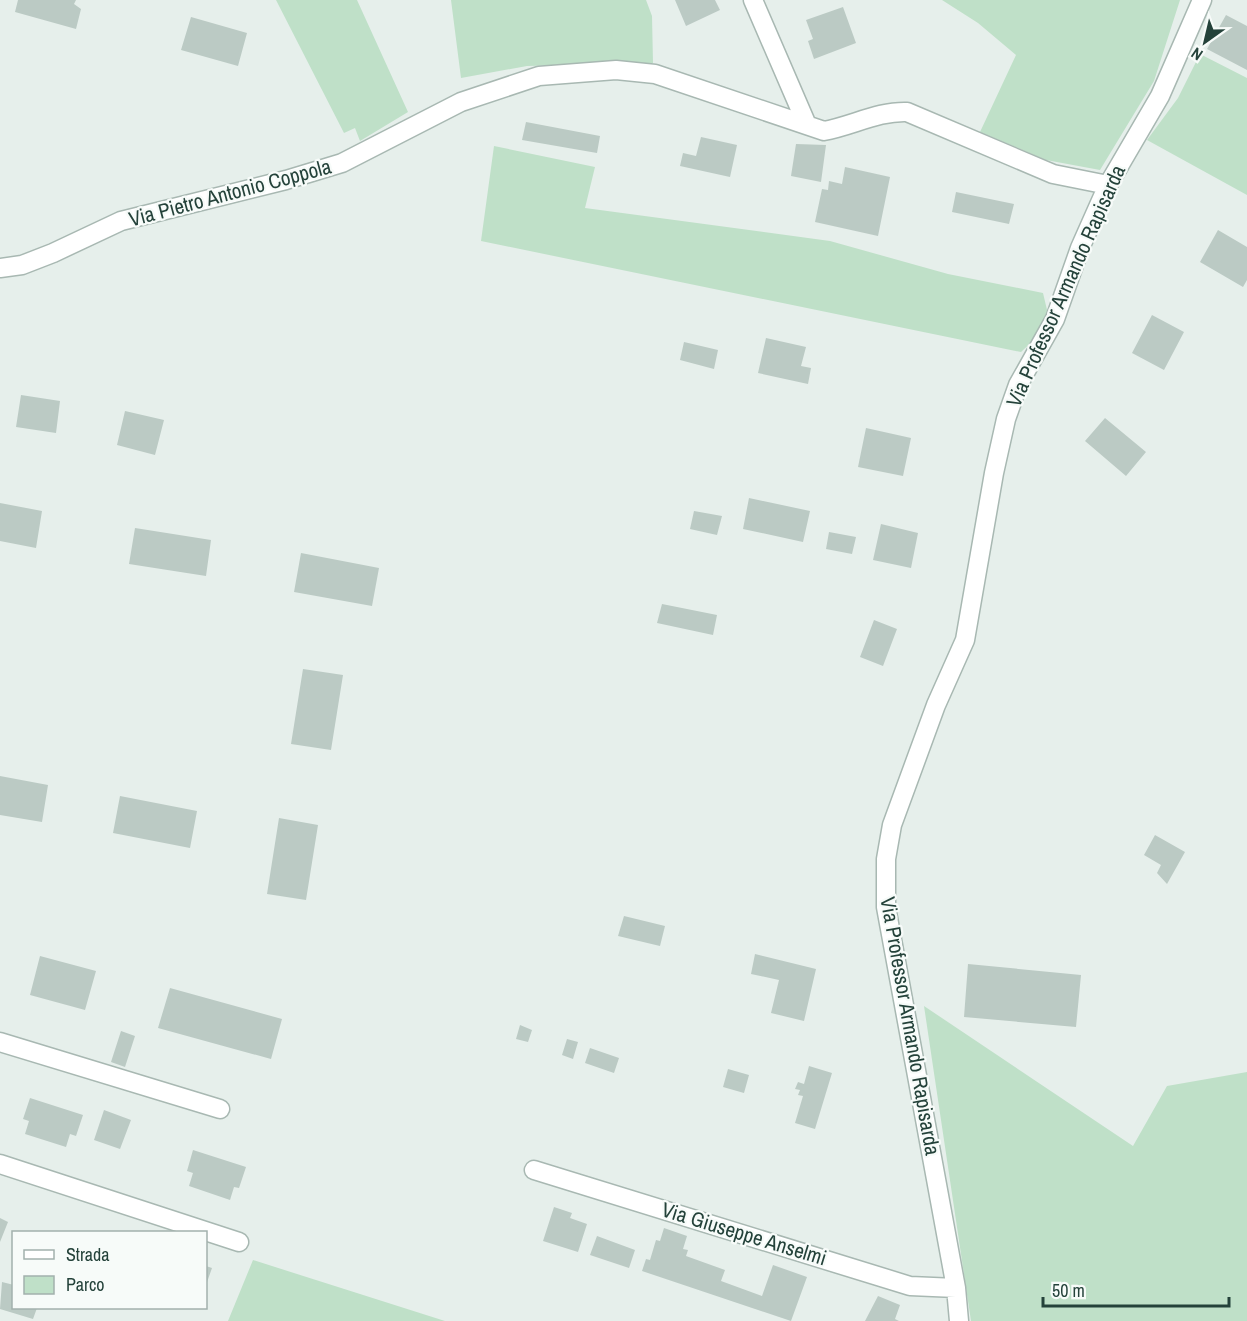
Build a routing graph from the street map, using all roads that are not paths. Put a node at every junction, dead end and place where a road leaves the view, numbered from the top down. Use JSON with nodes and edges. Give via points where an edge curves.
{"nodes":[{"id":1,"x":753,"y":0,"type":"edge"},
{"id":2,"x":1202,"y":0,"type":"edge"},
{"id":3,"x":807,"y":125,"type":"junction"},
{"id":4,"x":1108,"y":185,"type":"junction"},
{"id":5,"x":0,"y":268,"type":"edge"},
{"id":6,"x":0,"y":1042,"type":"edge"},
{"id":7,"x":220,"y":1109,"type":"dead end"},
{"id":8,"x":0,"y":1164,"type":"edge"},
{"id":9,"x":534,"y":1170,"type":"dead end"},
{"id":10,"x":205,"y":1231,"type":"edge"},
{"id":11,"x":207,"y":1232,"type":"edge"},
{"id":12,"x":239,"y":1242,"type":"dead end"},
{"id":13,"x":956,"y":1288,"type":"junction"},
{"id":14,"x":959,"y":1321,"type":"edge"}],
"edges":[{"from":1,"to":3,"type":"street"},
{"from":2,"to":4,"type":"street","name":"Via Professor Armando Rapisarda","via":[[1160,96]]},
{"from":3,"to":4,"type":"street","name":"Via Pietro Antonio Coppola","via":[[825,131],[890,112],[907,112],[1053,174]]},
{"from":3,"to":5,"type":"street","name":"Via Pietro Antonio Coppola","via":[[655,74],[616,70],[539,76],[461,102],[342,164],[121,220],[53,253],[22,265]]},
{"from":4,"to":13,"type":"street","name":"Via Professor Armando Rapisarda","via":[[1055,319],[1018,385],[1006,419],[965,640],[936,705],[892,825],[886,859],[886,907]]},
{"from":6,"to":7,"type":"street"},
{"from":8,"to":10,"type":"street"},
{"from":9,"to":13,"type":"street","name":"Via Giuseppe Anselmi","via":[[910,1286]]},
{"from":11,"to":12,"type":"street"},
{"from":13,"to":14,"type":"street","name":"Via Professor Armando Rapisarda"}]}
